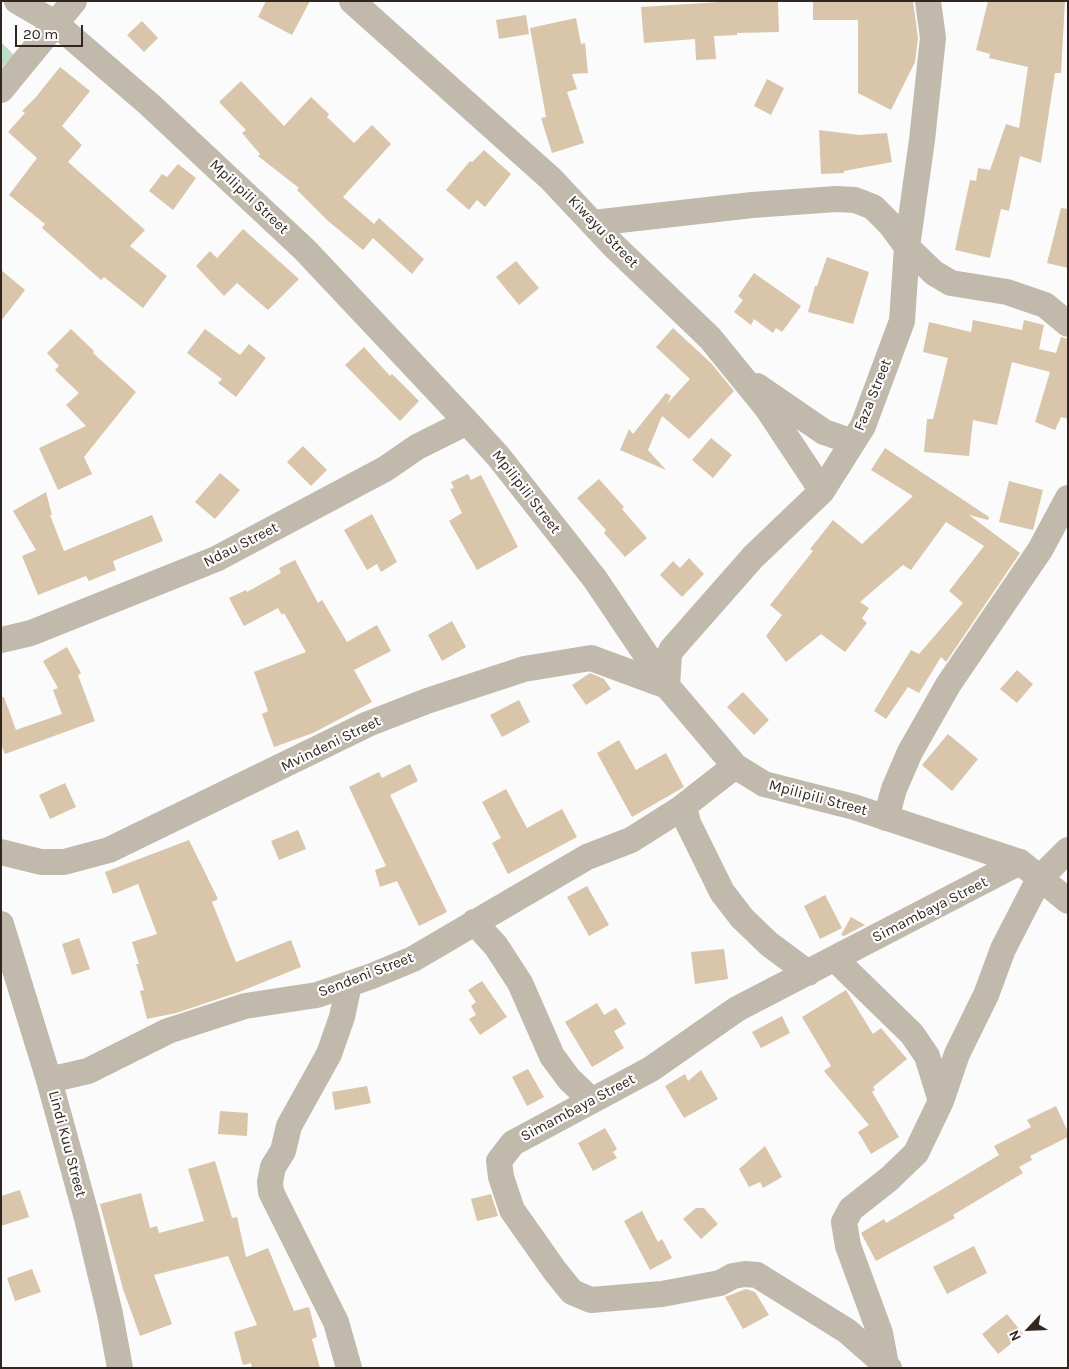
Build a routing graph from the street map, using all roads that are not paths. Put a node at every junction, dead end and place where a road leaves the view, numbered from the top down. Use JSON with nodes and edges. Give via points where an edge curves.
{"nodes":[{"id":1,"x":17,"y":1,"type":"edge"},
{"id":2,"x":74,"y":1,"type":"edge"},
{"id":3,"x":352,"y":1,"type":"edge"},
{"id":4,"x":928,"y":1,"type":"edge"},
{"id":5,"x":940,"y":1,"type":"edge"},
{"id":6,"x":55,"y":22,"type":"junction"},
{"id":7,"x":933,"y":38,"type":"junction"},
{"id":8,"x":1,"y":90,"type":"edge"},
{"id":9,"x":593,"y":223,"type":"junction"},
{"id":10,"x":907,"y":247,"type":"junction"},
{"id":11,"x":1068,"y":324,"type":"edge"},
{"id":12,"x":739,"y":377,"type":"junction"},
{"id":13,"x":467,"y":422,"type":"junction"},
{"id":14,"x":853,"y":442,"type":"junction"},
{"id":15,"x":822,"y":491,"type":"junction"},
{"id":16,"x":1068,"y":498,"type":"edge"},
{"id":17,"x":1,"y":640,"type":"edge"},
{"id":18,"x":667,"y":686,"type":"junction"},
{"id":19,"x":735,"y":766,"type":"junction"},
{"id":20,"x":684,"y":806,"type":"junction"},
{"id":21,"x":886,"y":818,"type":"junction"},
{"id":22,"x":1068,"y":850,"type":"edge"},
{"id":23,"x":1,"y":852,"type":"edge"},
{"id":24,"x":1020,"y":862,"type":"junction"},
{"id":25,"x":1039,"y":879,"type":"junction"},
{"id":26,"x":1068,"y":901,"type":"edge"},
{"id":27,"x":474,"y":922,"type":"junction"},
{"id":28,"x":1,"y":924,"type":"edge"},
{"id":29,"x":835,"y":959,"type":"junction"},
{"id":30,"x":808,"y":973,"type":"junction"},
{"id":31,"x":349,"y":984,"type":"junction"},
{"id":32,"x":50,"y":1080,"type":"junction"},
{"id":33,"x":591,"y":1100,"type":"junction"},
{"id":34,"x":941,"y":1101,"type":"junction"},
{"id":35,"x":888,"y":1367,"type":"edge"},
{"id":36,"x":120,"y":1368,"type":"edge"},
{"id":37,"x":349,"y":1368,"type":"edge"}],
"edges":[{"from":1,"to":6,"type":"street","name":"Mpilipili Street"},
{"from":2,"to":6,"type":"street"},
{"from":3,"to":9,"type":"street","name":"Kiwayu Street","via":[[544,172]]},
{"from":4,"to":7,"type":"street","name":"Faza Street"},
{"from":5,"to":7,"type":"street","name":"Faza Street"},
{"from":6,"to":8,"type":"street"},
{"from":6,"to":13,"type":"street","name":"Mpilipili Street","via":[[150,105],[305,250]]},
{"from":7,"to":10,"type":"street","name":"Faza Street"},
{"from":9,"to":10,"type":"street","via":[[742,206],[846,199],[873,207]]},
{"from":9,"to":12,"type":"street","name":"Kiwayu Street","via":[[710,338]]},
{"from":10,"to":11,"type":"street","via":[[934,273],[951,282],[1007,292],[1045,305]]},
{"from":10,"to":14,"type":"street","name":"Faza Street","via":[[902,321],[863,426]]},
{"from":12,"to":14,"type":"street","via":[[776,397],[824,432]]},
{"from":12,"to":15,"type":"street","name":"Kiwayu Street","via":[[767,408]]},
{"from":13,"to":17,"type":"street","name":"Ndau Street","via":[[216,559],[31,633]]},
{"from":13,"to":18,"type":"street","name":"Mpilipili Street","via":[[498,456],[595,579]]},
{"from":14,"to":15,"type":"street","name":"Faza Street"},
{"from":15,"to":18,"type":"street","name":"Faza Street","via":[[753,557],[672,649]]},
{"from":16,"to":21,"type":"street","via":[[1040,550],[948,685],[924,727],[903,766]]},
{"from":18,"to":19,"type":"street","name":"Mpilipili Street"},
{"from":18,"to":23,"type":"street","name":"Mvindeni Street","via":[[591,658],[524,669],[368,724],[109,850],[64,862],[41,862]]},
{"from":19,"to":20,"type":"street","name":"Sendeni Street"},
{"from":19,"to":21,"type":"street","name":"Mpilipili Street","via":[[764,784]]},
{"from":20,"to":27,"type":"street","name":"Sendeni Street","via":[[631,840],[587,857]]},
{"from":20,"to":30,"type":"street","via":[[688,824],[722,892],[742,918],[769,944]]},
{"from":21,"to":24,"type":"street","name":"Mpilipili Street"},
{"from":22,"to":25,"type":"street","name":"Simambaya Street"},
{"from":24,"to":25,"type":"street","name":"Mpilipili Street"},
{"from":24,"to":29,"type":"street","name":"Simambaya Street"},
{"from":25,"to":26,"type":"street","name":"Mpilipili Street"},
{"from":25,"to":34,"type":"street","name":"Simambaya Street","via":[[1003,948],[986,995],[957,1054]]},
{"from":27,"to":31,"type":"street","name":"Sendeni Street","via":[[413,959]]},
{"from":27,"to":33,"type":"street","via":[[496,946],[520,983],[552,1056],[569,1079]]},
{"from":28,"to":32,"type":"street","name":"Lindi Kuu Street"},
{"from":29,"to":30,"type":"street","name":"Simambaya Street"},
{"from":29,"to":34,"type":"street","via":[[912,1034],[927,1056]]},
{"from":30,"to":33,"type":"street","name":"Simambaya Street","via":[[737,1010],[651,1069]]},
{"from":31,"to":32,"type":"street","name":"Sendeni Street","via":[[317,995],[237,1009],[168,1031],[88,1071]]},
{"from":31,"to":37,"type":"street","via":[[329,1054],[289,1126],[270,1182],[271,1192],[336,1322]]},
{"from":32,"to":36,"type":"street","name":"Lindi Kuu Street","via":[[108,1304]]},
{"from":33,"to":35,"type":"street","name":"Simambaya Street","via":[[513,1143],[499,1161],[512,1210],[572,1292],[591,1300],[662,1294],[720,1283],[733,1276],[757,1275],[842,1327]]},
{"from":34,"to":35,"type":"street","name":"Simambaya Street","via":[[916,1153],[851,1209],[844,1222],[848,1246],[880,1334]]}]}
